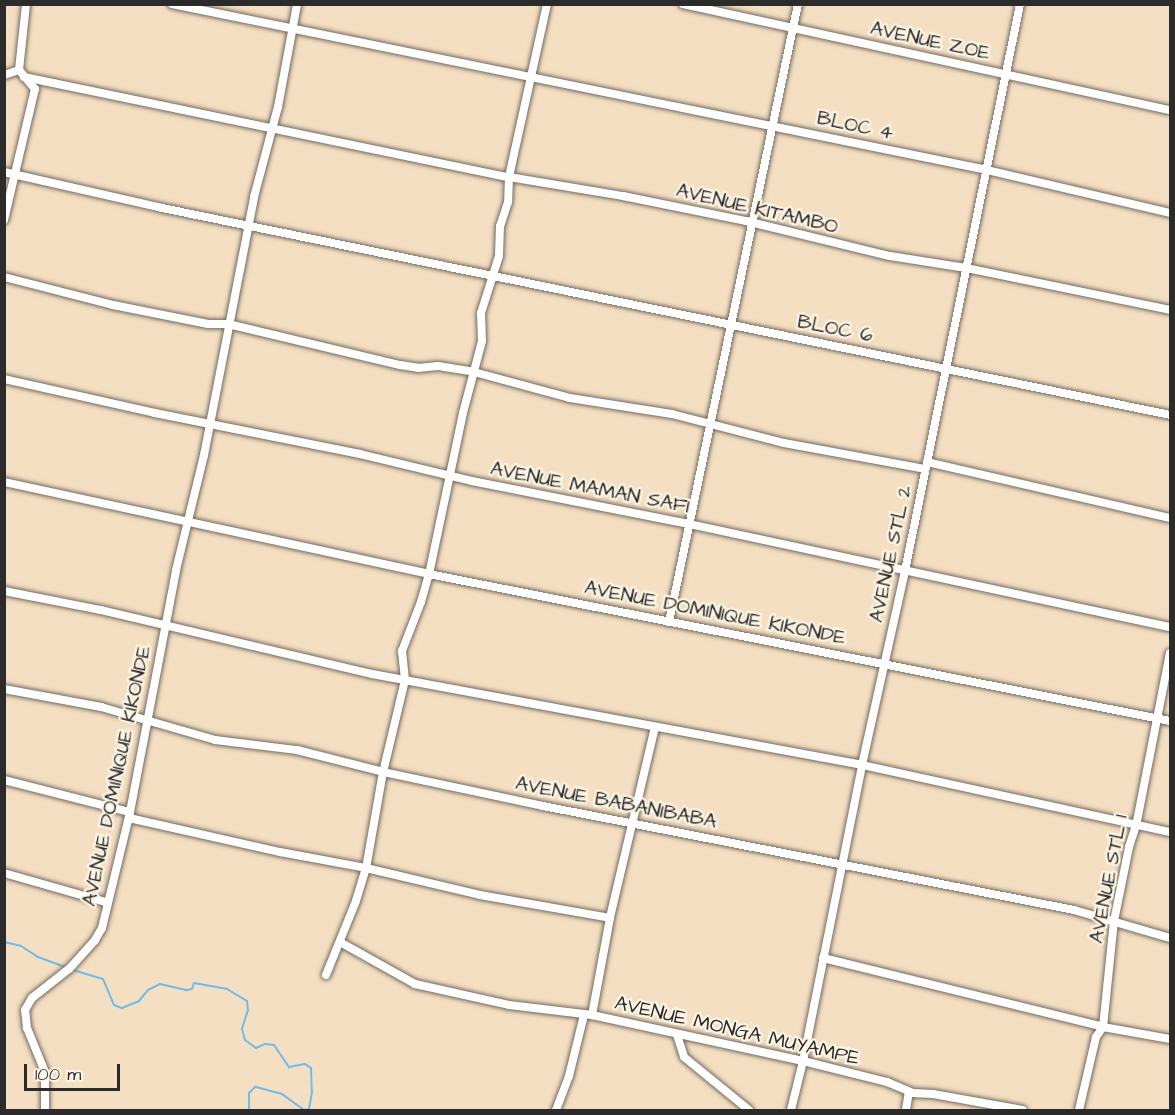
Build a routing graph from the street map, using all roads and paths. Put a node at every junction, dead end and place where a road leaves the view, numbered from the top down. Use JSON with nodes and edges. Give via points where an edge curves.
{"nodes":[{"id":1,"x":26,"y":4,"type":"edge"},
{"id":2,"x":172,"y":4,"type":"edge"},
{"id":3,"x":297,"y":4,"type":"edge"},
{"id":4,"x":547,"y":4,"type":"edge"},
{"id":5,"x":683,"y":4,"type":"edge"},
{"id":6,"x":798,"y":4,"type":"edge"},
{"id":7,"x":1020,"y":4,"type":"edge"},
{"id":8,"x":292,"y":28,"type":"junction"},
{"id":9,"x":793,"y":28,"type":"junction"},
{"id":10,"x":22,"y":73,"type":"junction"},
{"id":11,"x":4,"y":75,"type":"edge"},
{"id":12,"x":1006,"y":75,"type":"junction"},
{"id":13,"x":532,"y":76,"type":"junction"},
{"id":14,"x":1170,"y":110,"type":"edge"},
{"id":15,"x":773,"y":126,"type":"junction"},
{"id":16,"x":273,"y":128,"type":"junction"},
{"id":17,"x":987,"y":170,"type":"junction"},
{"id":18,"x":4,"y":172,"type":"edge"},
{"id":19,"x":15,"y":174,"type":"junction"},
{"id":20,"x":509,"y":177,"type":"junction"},
{"id":21,"x":1170,"y":213,"type":"edge"},
{"id":22,"x":4,"y":220,"type":"edge"},
{"id":23,"x":752,"y":222,"type":"junction"},
{"id":24,"x":250,"y":225,"type":"junction"},
{"id":25,"x":966,"y":268,"type":"junction"},
{"id":26,"x":492,"y":275,"type":"junction"},
{"id":27,"x":4,"y":277,"type":"edge"},
{"id":28,"x":1170,"y":310,"type":"edge"},
{"id":29,"x":228,"y":324,"type":"junction"},
{"id":30,"x":731,"y":324,"type":"junction"},
{"id":31,"x":946,"y":369,"type":"junction"},
{"id":32,"x":474,"y":372,"type":"junction"},
{"id":33,"x":4,"y":379,"type":"edge"},
{"id":34,"x":1170,"y":415,"type":"edge"},
{"id":35,"x":711,"y":424,"type":"junction"},
{"id":36,"x":210,"y":425,"type":"junction"},
{"id":37,"x":926,"y":465,"type":"junction"},
{"id":38,"x":449,"y":475,"type":"junction"},
{"id":39,"x":4,"y":482,"type":"edge"},
{"id":40,"x":1170,"y":518,"type":"edge"},
{"id":41,"x":188,"y":523,"type":"junction"},
{"id":42,"x":690,"y":524,"type":"junction"},
{"id":43,"x":905,"y":571,"type":"junction"},
{"id":44,"x":429,"y":574,"type":"junction"},
{"id":45,"x":4,"y":591,"type":"edge"},
{"id":46,"x":669,"y":622,"type":"junction"},
{"id":47,"x":166,"y":626,"type":"junction"},
{"id":48,"x":1170,"y":627,"type":"edge"},
{"id":49,"x":1170,"y":653,"type":"edge"},
{"id":50,"x":885,"y":663,"type":"junction"},
{"id":51,"x":405,"y":680,"type":"junction"},
{"id":52,"x":4,"y":689,"type":"edge"},
{"id":53,"x":1158,"y":719,"type":"junction"},
{"id":54,"x":148,"y":720,"type":"junction"},
{"id":55,"x":1170,"y":721,"type":"edge"},
{"id":56,"x":655,"y":727,"type":"junction"},
{"id":57,"x":862,"y":765,"type":"junction"},
{"id":58,"x":383,"y":772,"type":"junction"},
{"id":59,"x":4,"y":780,"type":"edge"},
{"id":60,"x":129,"y":815,"type":"junction"},
{"id":61,"x":631,"y":823,"type":"junction"},
{"id":62,"x":1136,"y":826,"type":"junction"},
{"id":63,"x":1170,"y":832,"type":"edge"},
{"id":64,"x":842,"y":865,"type":"junction"},
{"id":65,"x":366,"y":868,"type":"junction"},
{"id":66,"x":4,"y":873,"type":"edge"},
{"id":67,"x":106,"y":902,"type":"junction"},
{"id":68,"x":610,"y":918,"type":"junction"},
{"id":69,"x":1114,"y":921,"type":"junction"},
{"id":70,"x":1170,"y":938,"type":"edge"},
{"id":71,"x":340,"y":942,"type":"junction"},
{"id":72,"x":823,"y":958,"type":"junction"},
{"id":73,"x":326,"y":975,"type":"dead end"},
{"id":74,"x":588,"y":1015,"type":"junction"},
{"id":75,"x":1102,"y":1027,"type":"junction"},
{"id":76,"x":677,"y":1035,"type":"junction"},
{"id":77,"x":1170,"y":1039,"type":"edge"},
{"id":78,"x":803,"y":1061,"type":"junction"},
{"id":79,"x":909,"y":1092,"type":"junction"},
{"id":80,"x":45,"y":1110,"type":"edge"},
{"id":81,"x":556,"y":1110,"type":"edge"},
{"id":82,"x":749,"y":1110,"type":"edge"},
{"id":83,"x":791,"y":1110,"type":"edge"},
{"id":84,"x":906,"y":1110,"type":"edge"},
{"id":85,"x":1023,"y":1110,"type":"edge"},
{"id":86,"x":1078,"y":1110,"type":"edge"}],
"edges":[{"from":1,"to":10,"type":"street"},
{"from":2,"to":8,"type":"street","name":"BLOC 4"},
{"from":3,"to":8,"type":"street","name":"AVENUE DOMINIQUE KIKONDE"},
{"from":4,"to":13,"type":"street"},
{"from":5,"to":9,"type":"street","name":"AVENUE ZOE"},
{"from":6,"to":9,"type":"street"},
{"from":7,"to":12,"type":"street","name":"AVENUE STL 2"},
{"from":8,"to":13,"type":"street","name":"BLOC 4"},
{"from":8,"to":16,"type":"street","name":"AVENUE DOMINIQUE KIKONDE"},
{"from":9,"to":12,"type":"street","name":"AVENUE ZOE"},
{"from":9,"to":15,"type":"street"},
{"from":10,"to":11,"type":"street"},
{"from":10,"to":16,"type":"street","name":"AVENUE KITAMBO"},
{"from":10,"to":19,"type":"street","via":[[35,88]]},
{"from":12,"to":14,"type":"street","name":"AVENUE ZOE"},
{"from":12,"to":17,"type":"street","name":"AVENUE STL 2"},
{"from":13,"to":15,"type":"street","name":"BLOC 4"},
{"from":13,"to":20,"type":"street"},
{"from":15,"to":17,"type":"street","name":"BLOC 4"},
{"from":15,"to":23,"type":"street"},
{"from":16,"to":20,"type":"street","name":"AVENUE KITAMBO"},
{"from":16,"to":24,"type":"street","name":"AVENUE DOMINIQUE KIKONDE"},
{"from":17,"to":21,"type":"street","name":"BLOC 4"},
{"from":17,"to":25,"type":"street","name":"AVENUE STL 2"},
{"from":18,"to":19,"type":"street","name":"BLOC 6"},
{"from":19,"to":22,"type":"street"},
{"from":19,"to":24,"type":"street","name":"BLOC 6"},
{"from":20,"to":23,"type":"street","name":"AVENUE KITAMBO"},
{"from":20,"to":26,"type":"street","via":[[499,256]]},
{"from":23,"to":25,"type":"street","name":"AVENUE KITAMBO","via":[[890,256]]},
{"from":23,"to":30,"type":"street"},
{"from":24,"to":26,"type":"street","name":"BLOC 6"},
{"from":24,"to":29,"type":"street","name":"AVENUE DOMINIQUE KIKONDE"},
{"from":25,"to":28,"type":"street","name":"AVENUE KITAMBO"},
{"from":25,"to":31,"type":"street","name":"AVENUE STL 2"},
{"from":26,"to":30,"type":"street","name":"BLOC 6"},
{"from":26,"to":32,"type":"street","via":[[481,313],[482,341]]},
{"from":27,"to":29,"type":"street","via":[[141,311]]},
{"from":29,"to":32,"type":"street","via":[[400,365]]},
{"from":29,"to":36,"type":"street","name":"AVENUE DOMINIQUE KIKONDE"},
{"from":30,"to":31,"type":"street","name":"BLOC 6"},
{"from":30,"to":35,"type":"street"},
{"from":31,"to":34,"type":"street","name":"BLOC 6"},
{"from":31,"to":37,"type":"street","name":"AVENUE STL 2"},
{"from":32,"to":35,"type":"street","via":[[570,398]]},
{"from":32,"to":38,"type":"street"},
{"from":33,"to":36,"type":"street","name":"AVENUE MAMAN SAFI"},
{"from":35,"to":37,"type":"street","via":[[784,443]]},
{"from":35,"to":42,"type":"street"},
{"from":36,"to":38,"type":"street","name":"AVENUE MAMAN SAFI"},
{"from":36,"to":41,"type":"street","name":"AVENUE DOMINIQUE KIKONDE"},
{"from":37,"to":40,"type":"street"},
{"from":37,"to":43,"type":"street","name":"AVENUE STL 2"},
{"from":38,"to":42,"type":"street","name":"AVENUE MAMAN SAFI"},
{"from":38,"to":44,"type":"street"},
{"from":39,"to":41,"type":"street","name":"AVENUE DOMINIQUE KIKONDE"},
{"from":41,"to":44,"type":"street","name":"AVENUE DOMINIQUE KIKONDE"},
{"from":41,"to":47,"type":"street","name":"AVENUE DOMINIQUE KIKONDE"},
{"from":42,"to":43,"type":"street","name":"AVENUE MAMAN SAFI"},
{"from":42,"to":46,"type":"street"},
{"from":43,"to":48,"type":"street","name":"AVENUE MAMAN SAFI"},
{"from":43,"to":50,"type":"street","name":"AVENUE STL 2"},
{"from":44,"to":46,"type":"street","name":"AVENUE DOMINIQUE KIKONDE"},
{"from":44,"to":51,"type":"street","via":[[402,651]]},
{"from":45,"to":47,"type":"street"},
{"from":46,"to":50,"type":"street","name":"AVENUE DOMINIQUE KIKONDE"},
{"from":47,"to":51,"type":"street"},
{"from":47,"to":54,"type":"street","name":"AVENUE DOMINIQUE KIKONDE"},
{"from":49,"to":53,"type":"street","name":"AVENUE STL 1"},
{"from":50,"to":53,"type":"street","name":"AVENUE DOMINIQUE KIKONDE"},
{"from":50,"to":57,"type":"street","name":"AVENUE STL 2"},
{"from":51,"to":56,"type":"street"},
{"from":51,"to":58,"type":"street"},
{"from":52,"to":54,"type":"street","name":"AVENUE BABANIBABA"},
{"from":53,"to":55,"type":"street","name":"AVENUE DOMINIQUE KIKONDE"},
{"from":53,"to":62,"type":"street","name":"AVENUE STL 1"},
{"from":54,"to":58,"type":"street","name":"AVENUE BABANIBABA","via":[[215,740],[297,750]]},
{"from":54,"to":60,"type":"street","name":"AVENUE DOMINIQUE KIKONDE"},
{"from":56,"to":57,"type":"street"},
{"from":56,"to":61,"type":"street","name":"AVENUE MONGA MUYAMPE"},
{"from":57,"to":62,"type":"street"},
{"from":57,"to":64,"type":"street","name":"AVENUE STL 2"},
{"from":58,"to":61,"type":"street","name":"AVENUE BABANIBABA"},
{"from":58,"to":65,"type":"street"},
{"from":59,"to":60,"type":"street"},
{"from":60,"to":65,"type":"street","via":[[280,852]]},
{"from":60,"to":67,"type":"street","name":"AVENUE DOMINIQUE KIKONDE"},
{"from":61,"to":64,"type":"street","name":"AVENUE BABANIBABA"},
{"from":61,"to":68,"type":"street","name":"AVENUE MONGA MUYAMPE"},
{"from":62,"to":63,"type":"street"},
{"from":62,"to":69,"type":"street","name":"AVENUE STL 1"},
{"from":64,"to":69,"type":"street","name":"AVENUE BABANIBABA"},
{"from":64,"to":72,"type":"street","name":"AVENUE STL 2"},
{"from":65,"to":68,"type":"street","via":[[480,895]]},
{"from":65,"to":71,"type":"street"},
{"from":66,"to":67,"type":"street"},
{"from":67,"to":80,"type":"street","name":"AVENUE DOMINIQUE KIKONDE","via":[[102,928],[95,940],[70,968],[32,998],[25,1010],[27,1028],[45,1072]]},
{"from":68,"to":74,"type":"street","name":"AVENUE MONGA MUYAMPE"},
{"from":69,"to":70,"type":"street","name":"AVENUE BABANIBABA"},
{"from":69,"to":75,"type":"street","name":"AVENUE STL 1"},
{"from":71,"to":73,"type":"street"},
{"from":71,"to":74,"type":"street","via":[[416,984],[509,1005]]},
{"from":72,"to":75,"type":"street"},
{"from":72,"to":78,"type":"street","name":"AVENUE STL 2"},
{"from":74,"to":76,"type":"street","name":"AVENUE MONGA MUYAMPE"},
{"from":74,"to":81,"type":"street"},
{"from":75,"to":77,"type":"street"},
{"from":75,"to":86,"type":"street","name":"AVENUE STL 1"},
{"from":76,"to":78,"type":"street","name":"AVENUE MONGA MUYAMPE"},
{"from":76,"to":82,"type":"street","via":[[684,1057]]},
{"from":78,"to":79,"type":"street","name":"AVENUE MONGA MUYAMPE","via":[[887,1082]]},
{"from":78,"to":83,"type":"street","name":"AVENUE STL 2"},
{"from":79,"to":84,"type":"street"},
{"from":79,"to":85,"type":"street","name":"AVENUE MONGA MUYAMPE"}]}
